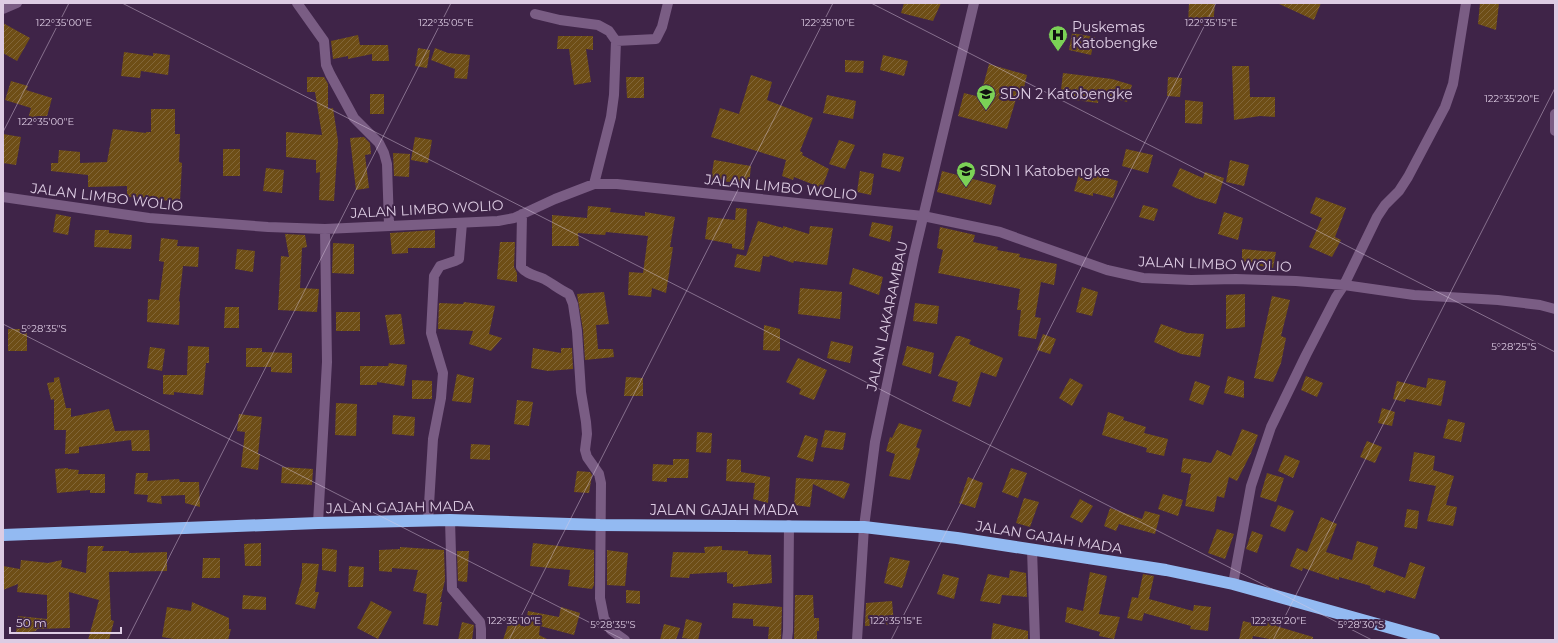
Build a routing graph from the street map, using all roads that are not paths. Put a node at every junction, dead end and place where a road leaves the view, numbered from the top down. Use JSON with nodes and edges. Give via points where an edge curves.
{"nodes":[{"id":1,"x":17,"y":3,"type":"edge"},
{"id":2,"x":297,"y":3,"type":"edge"},
{"id":3,"x":668,"y":3,"type":"edge"},
{"id":4,"x":974,"y":3,"type":"edge"},
{"id":5,"x":1466,"y":3,"type":"edge"},
{"id":6,"x":3,"y":8,"type":"edge"},
{"id":7,"x":535,"y":14,"type":"dead end"},
{"id":8,"x":616,"y":41,"type":"junction"},
{"id":9,"x":1555,"y":114,"type":"edge"},
{"id":10,"x":1555,"y":131,"type":"edge"},
{"id":11,"x":594,"y":184,"type":"junction"},
{"id":12,"x":3,"y":197,"type":"edge"},
{"id":13,"x":522,"y":214,"type":"junction"},
{"id":14,"x":924,"y":216,"type":"junction"},
{"id":15,"x":462,"y":223,"type":"junction"},
{"id":16,"x":389,"y":225,"type":"junction"},
{"id":17,"x":325,"y":228,"type":"junction"},
{"id":18,"x":1344,"y":285,"type":"junction"},
{"id":19,"x":1555,"y":309,"type":"edge"},
{"id":20,"x":450,"y":520,"type":"junction"},
{"id":21,"x":428,"y":521,"type":"junction"},
{"id":22,"x":318,"y":523,"type":"junction"},
{"id":23,"x":600,"y":525,"type":"junction"},
{"id":24,"x":789,"y":525,"type":"junction"},
{"id":25,"x":864,"y":527,"type":"junction"},
{"id":26,"x":3,"y":535,"type":"edge"},
{"id":27,"x":1032,"y":549,"type":"junction"},
{"id":28,"x":1233,"y":584,"type":"junction"},
{"id":29,"x":481,"y":640,"type":"edge"},
{"id":30,"x":625,"y":640,"type":"edge"},
{"id":31,"x":786,"y":640,"type":"edge"},
{"id":32,"x":858,"y":640,"type":"edge"},
{"id":33,"x":1035,"y":640,"type":"edge"},
{"id":34,"x":1434,"y":640,"type":"edge"}],
"edges":[{"from":1,"to":6,"type":"street"},
{"from":2,"to":16,"type":"street","via":[[324,41],[326,65],[354,118],[379,144],[384,153],[387,164]]},
{"from":3,"to":8,"type":"street","via":[[656,39]]},
{"from":4,"to":14,"type":"street","name":"JALAN LAKARAMBAU"},
{"from":5,"to":18,"type":"street","via":[[1453,84],[1445,107],[1408,177],[1380,211]]},
{"from":7,"to":8,"type":"street","via":[[598,25],[609,31]]},
{"from":8,"to":11,"type":"street","via":[[612,117]]},
{"from":9,"to":10,"type":"street"},
{"from":11,"to":13,"type":"street","name":"JALAN LIMBO WOLIO"},
{"from":11,"to":14,"type":"street","name":"JALAN LIMBO WOLIO","via":[[617,184]]},
{"from":12,"to":17,"type":"street","name":"JALAN LIMBO WOLIO","via":[[157,219],[268,227]]},
{"from":13,"to":15,"type":"street","name":"JALAN LIMBO WOLIO","via":[[498,221]]},
{"from":13,"to":23,"type":"street","via":[[521,267],[570,294],[573,304],[587,434],[585,450],[599,474],[601,483]]},
{"from":14,"to":18,"type":"street","name":"JALAN LIMBO WOLIO","via":[[1000,232],[1107,270],[1144,278],[1296,281]]},
{"from":14,"to":25,"type":"street","name":"JALAN LAKARAMBAU","via":[[880,418]]},
{"from":15,"to":16,"type":"street","name":"JALAN LIMBO WOLIO"},
{"from":15,"to":21,"type":"street","via":[[459,259],[440,266],[434,276],[431,333],[442,373],[441,398],[433,439]]},
{"from":16,"to":17,"type":"street","name":"JALAN LIMBO WOLIO"},
{"from":17,"to":22,"type":"street","via":[[327,362]]},
{"from":18,"to":19,"type":"street","name":"JALAN LIMBO WOLIO","via":[[1414,295],[1505,301]]},
{"from":18,"to":28,"type":"street","via":[[1271,427],[1251,486]]},
{"from":20,"to":21,"type":"highway","name":"JALAN GAJAH MADA"},
{"from":20,"to":23,"type":"highway","name":"JALAN GAJAH MADA"},
{"from":20,"to":29,"type":"street","via":[[452,589],[480,622]]},
{"from":21,"to":22,"type":"highway","name":"JALAN GAJAH MADA"},
{"from":22,"to":26,"type":"highway","name":"JALAN GAJAH MADA"},
{"from":23,"to":24,"type":"highway","name":"JALAN GAJAH MADA"},
{"from":23,"to":30,"type":"street","via":[[600,598],[604,618],[611,630]]},
{"from":24,"to":25,"type":"highway","name":"JALAN GAJAH MADA"},
{"from":24,"to":31,"type":"street"},
{"from":25,"to":27,"type":"highway","name":"JALAN GAJAH MADA"},
{"from":25,"to":32,"type":"street","name":"JALAN LAKARAMBAU"},
{"from":27,"to":28,"type":"highway","name":"JALAN GAJAH MADA","via":[[1166,570]]},
{"from":27,"to":33,"type":"street"},
{"from":28,"to":34,"type":"highway","name":"JALAN GAJAH MADA"}]}
